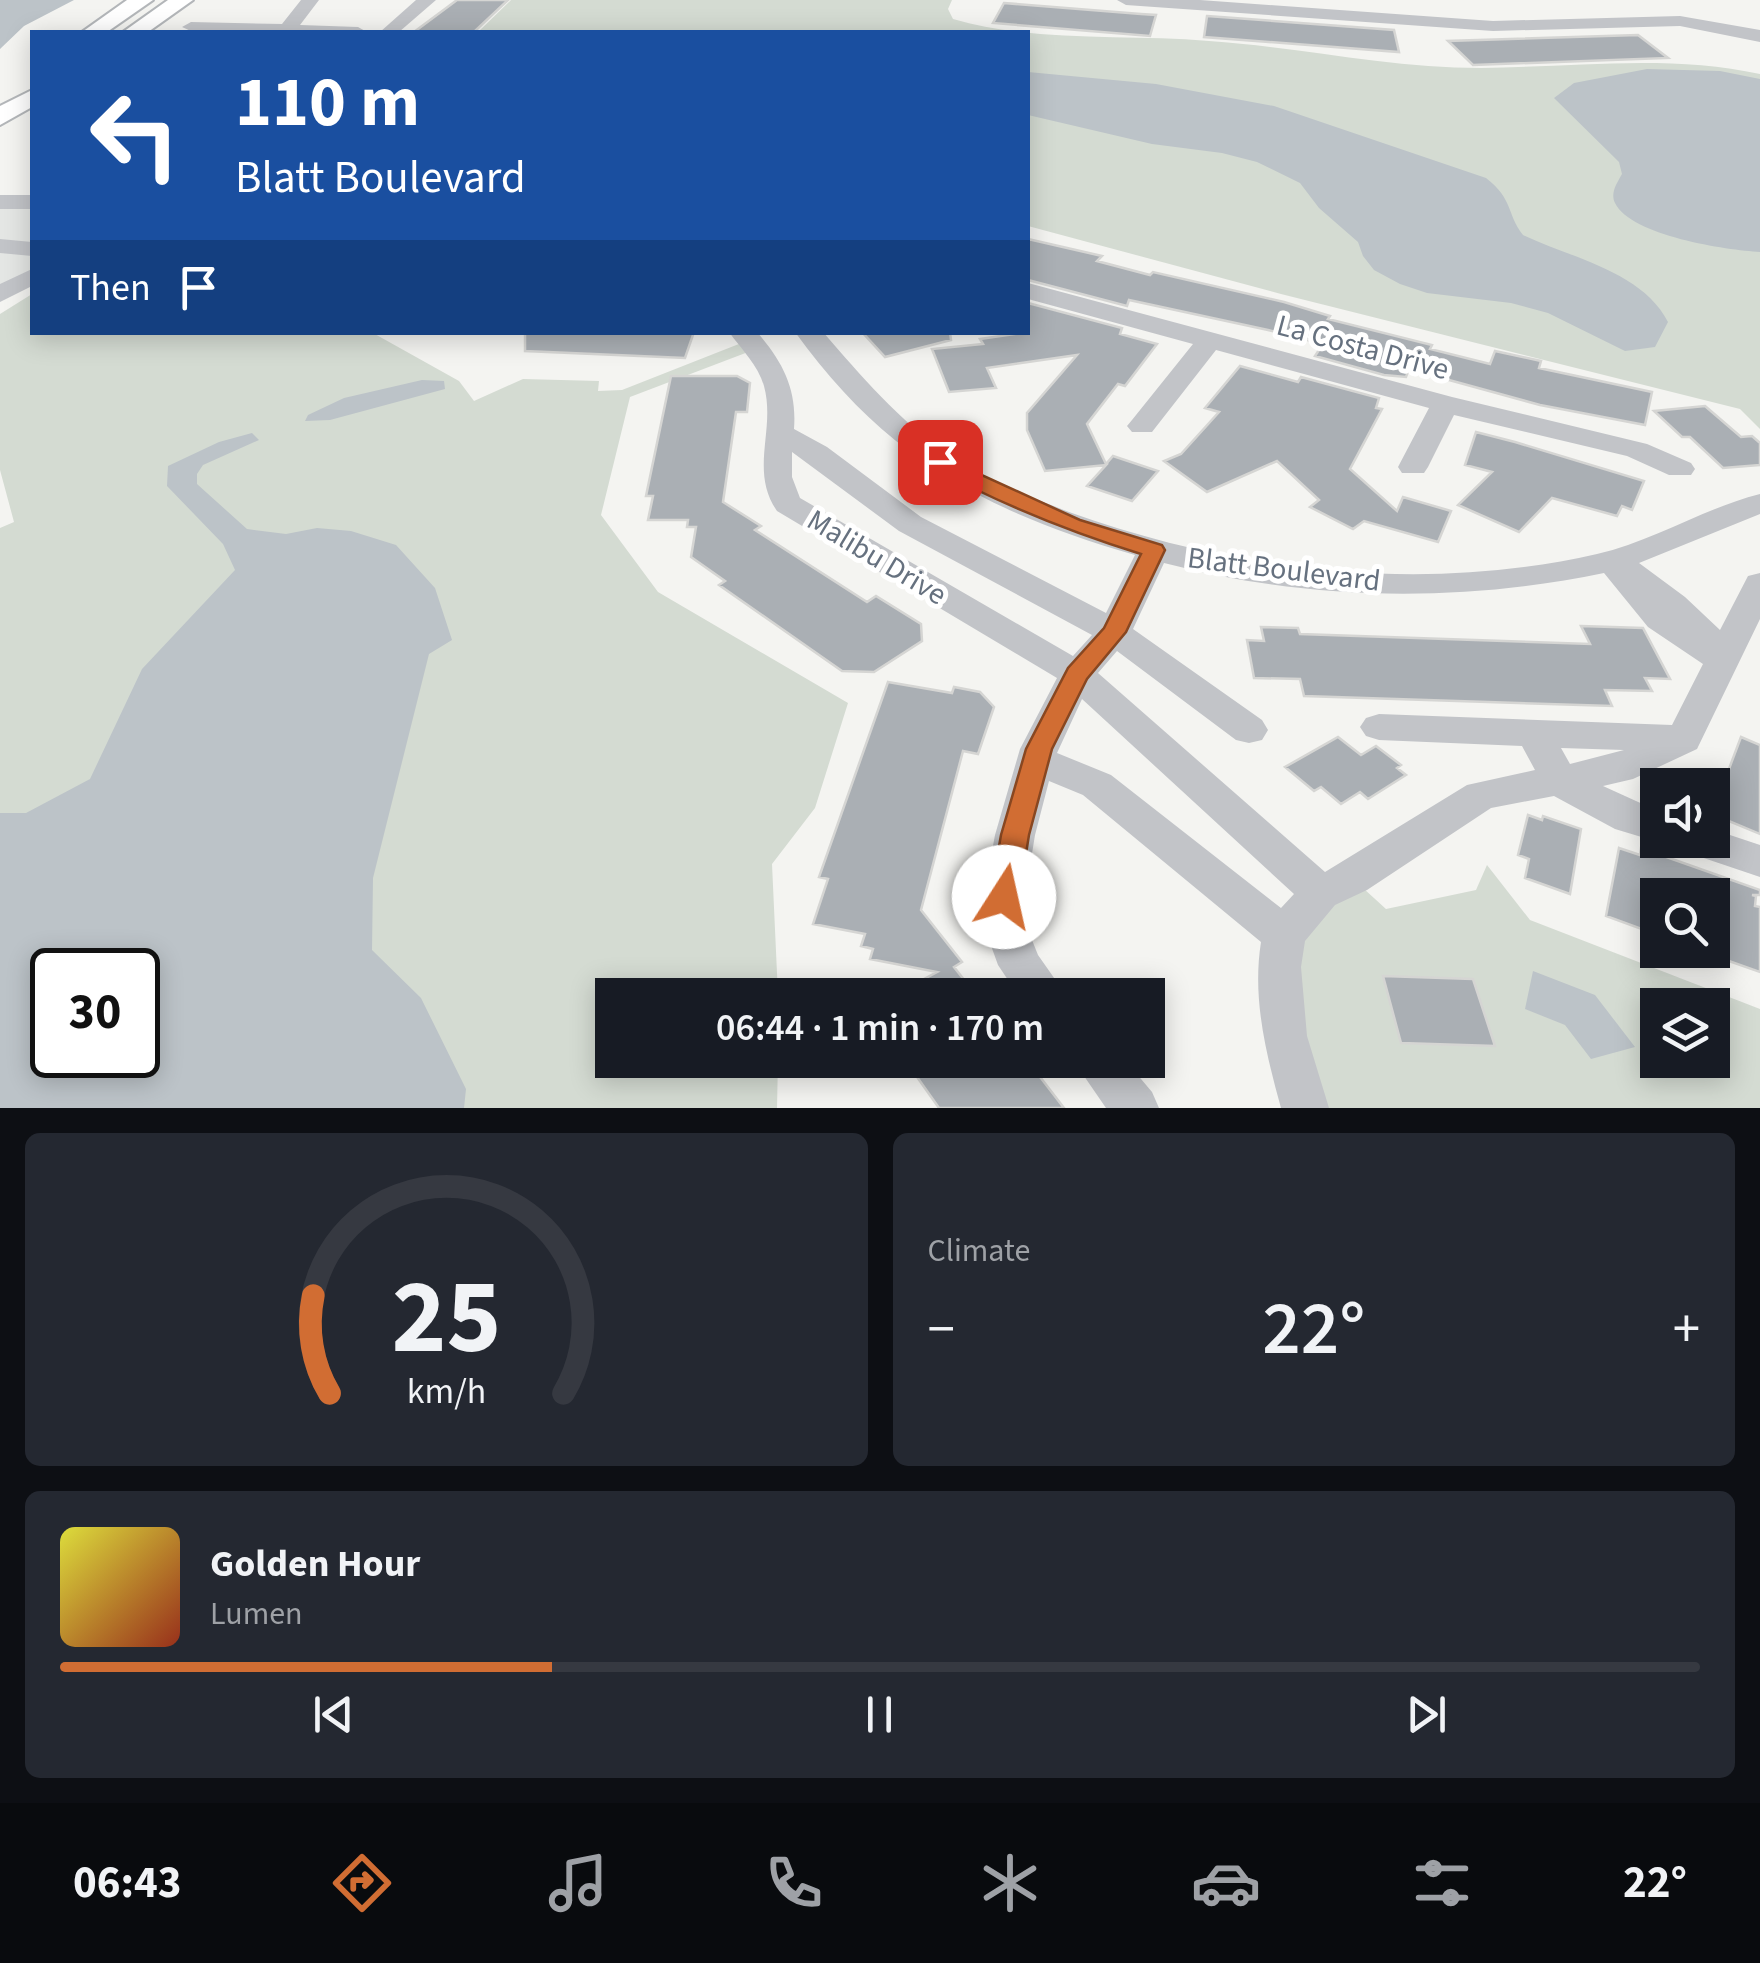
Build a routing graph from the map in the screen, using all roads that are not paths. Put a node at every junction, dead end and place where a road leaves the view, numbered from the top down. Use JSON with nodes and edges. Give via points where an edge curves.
{"nodes":[{"id":1,"x":142,"y":0,"type":"edge"},
{"id":2,"x":182,"y":0,"type":"edge"},
{"id":3,"x":310,"y":0,"type":"edge"},
{"id":4,"x":426,"y":0,"type":"edge"},
{"id":5,"x":1126,"y":0,"type":"edge"},
{"id":6,"x":1136,"y":0,"type":"edge"},
{"id":7,"x":1602,"y":0,"type":"edge"},
{"id":8,"x":1269,"y":5,"type":"edge"},
{"id":9,"x":1478,"y":7,"type":"dead end"},
{"id":10,"x":1318,"y":8,"type":"edge"},
{"id":11,"x":1634,"y":20,"type":"junction"},
{"id":12,"x":1760,"y":23,"type":"edge"},
{"id":13,"x":1494,"y":26,"type":"junction"},
{"id":14,"x":1708,"y":26,"type":"junction"},
{"id":15,"x":191,"y":27,"type":"dead end"},
{"id":16,"x":288,"y":29,"type":"junction"},
{"id":17,"x":96,"y":30,"type":"edge"},
{"id":18,"x":137,"y":30,"type":"edge"},
{"id":19,"x":311,"y":30,"type":"edge"},
{"id":20,"x":392,"y":30,"type":"edge"},
{"id":21,"x":1760,"y":36,"type":"edge"},
{"id":22,"x":30,"y":72,"type":"edge"},
{"id":23,"x":0,"y":91,"type":"edge"},
{"id":24,"x":30,"y":98,"type":"edge"},
{"id":25,"x":0,"y":117,"type":"edge"},
{"id":26,"x":0,"y":190,"type":"edge"},
{"id":27,"x":30,"y":190,"type":"edge"},
{"id":28,"x":0,"y":204,"type":"edge"},
{"id":29,"x":30,"y":205,"type":"edge"},
{"id":30,"x":0,"y":246,"type":"edge"},
{"id":31,"x":30,"y":249,"type":"edge"},
{"id":32,"x":1030,"y":292,"type":"edge"},
{"id":33,"x":744,"y":335,"type":"edge"},
{"id":34,"x":811,"y":335,"type":"edge"},
{"id":35,"x":1210,"y":339,"type":"junction"},
{"id":36,"x":1445,"y":404,"type":"junction"},
{"id":37,"x":1142,"y":426,"type":"dead end"},
{"id":38,"x":782,"y":434,"type":"junction"},
{"id":39,"x":1413,"y":467,"type":"dead end"},
{"id":40,"x":1680,"y":469,"type":"dead end"},
{"id":41,"x":1760,"y":503,"type":"edge"},
{"id":42,"x":1154,"y":550,"type":"junction"},
{"id":43,"x":1612,"y":560,"type":"junction"},
{"id":44,"x":1760,"y":584,"type":"edge"},
{"id":45,"x":1114,"y":632,"type":"junction"},
{"id":46,"x":1724,"y":660,"type":"junction"},
{"id":47,"x":1077,"y":674,"type":"junction"},
{"id":48,"x":1378,"y":727,"type":"dead end"},
{"id":49,"x":1249,"y":730,"type":"dead end"},
{"id":50,"x":1532,"y":731,"type":"junction"},
{"id":51,"x":1684,"y":739,"type":"junction"},
{"id":52,"x":1036,"y":760,"type":"junction"},
{"id":53,"x":1561,"y":782,"type":"junction"},
{"id":54,"x":1640,"y":822,"type":"edge"},
{"id":55,"x":1730,"y":851,"type":"edge"},
{"id":56,"x":1760,"y":861,"type":"edge"},
{"id":57,"x":1320,"y":892,"type":"junction"},
{"id":58,"x":1284,"y":935,"type":"junction"},
{"id":59,"x":1030,"y":978,"type":"edge"},
{"id":60,"x":1111,"y":1078,"type":"edge"},
{"id":61,"x":1135,"y":1108,"type":"edge"},
{"id":62,"x":1305,"y":1108,"type":"edge"}],
"edges":[{"from":1,"to":17,"type":"main road"},
{"from":2,"to":18,"type":"main road"},
{"from":3,"to":16,"type":"street"},
{"from":4,"to":20,"type":"street"},
{"from":5,"to":6,"type":"street"},
{"from":6,"to":8,"type":"street"},
{"from":7,"to":11,"type":"street"},
{"from":8,"to":10,"type":"street"},
{"from":9,"to":13,"type":"street"},
{"from":10,"to":13,"type":"street"},
{"from":11,"to":13,"type":"street"},
{"from":11,"to":14,"type":"street"},
{"from":12,"to":14,"type":"street","via":[[1718,15]]},
{"from":14,"to":21,"type":"street"},
{"from":15,"to":16,"type":"street"},
{"from":16,"to":19,"type":"street"},
{"from":22,"to":23,"type":"main road"},
{"from":24,"to":25,"type":"main road"},
{"from":26,"to":27,"type":"street"},
{"from":28,"to":29,"type":"street"},
{"from":30,"to":31,"type":"street"},
{"from":32,"to":35,"type":"street","name":"La Costa Drive"},
{"from":33,"to":38,"type":"street","name":"Malibu Drive","via":[[779,388]]},
{"from":34,"to":42,"type":"street","name":"Blatt Boulevard","via":[[892,427],[940,462],[1072,525]]},
{"from":35,"to":36,"type":"street","name":"La Costa Drive"},
{"from":35,"to":37,"type":"street"},
{"from":36,"to":39,"type":"street"},
{"from":36,"to":40,"type":"street","name":"La Costa Drive","via":[[1637,450]]},
{"from":38,"to":45,"type":"street","via":[[910,524]]},
{"from":38,"to":47,"type":"street","name":"Malibu Drive","via":[[775,478],[788,504]]},
{"from":41,"to":43,"type":"street","name":"Blatt Boulevard"},
{"from":42,"to":43,"type":"street","name":"Blatt Boulevard","via":[[1270,573],[1400,582],[1534,576]]},
{"from":42,"to":45,"type":"street"},
{"from":43,"to":46,"type":"street","via":[[1632,594],[1689,645]]},
{"from":44,"to":46,"type":"street"},
{"from":45,"to":47,"type":"street"},
{"from":45,"to":49,"type":"street"},
{"from":46,"to":51,"type":"street"},
{"from":47,"to":52,"type":"street"},
{"from":47,"to":57,"type":"street","name":"Malibu Drive"},
{"from":48,"to":50,"type":"street"},
{"from":50,"to":51,"type":"street"},
{"from":50,"to":53,"type":"street"},
{"from":51,"to":53,"type":"street","via":[[1619,769]]},
{"from":52,"to":58,"type":"street","via":[[1097,785]]},
{"from":52,"to":59,"type":"street","via":[[1001,916]]},
{"from":53,"to":54,"type":"street"},
{"from":53,"to":57,"type":"street","via":[[1482,795]]},
{"from":55,"to":56,"type":"street"},
{"from":57,"to":58,"type":"street"},
{"from":58,"to":62,"type":"street","via":[[1280,1005]]},
{"from":60,"to":61,"type":"street"}]}
